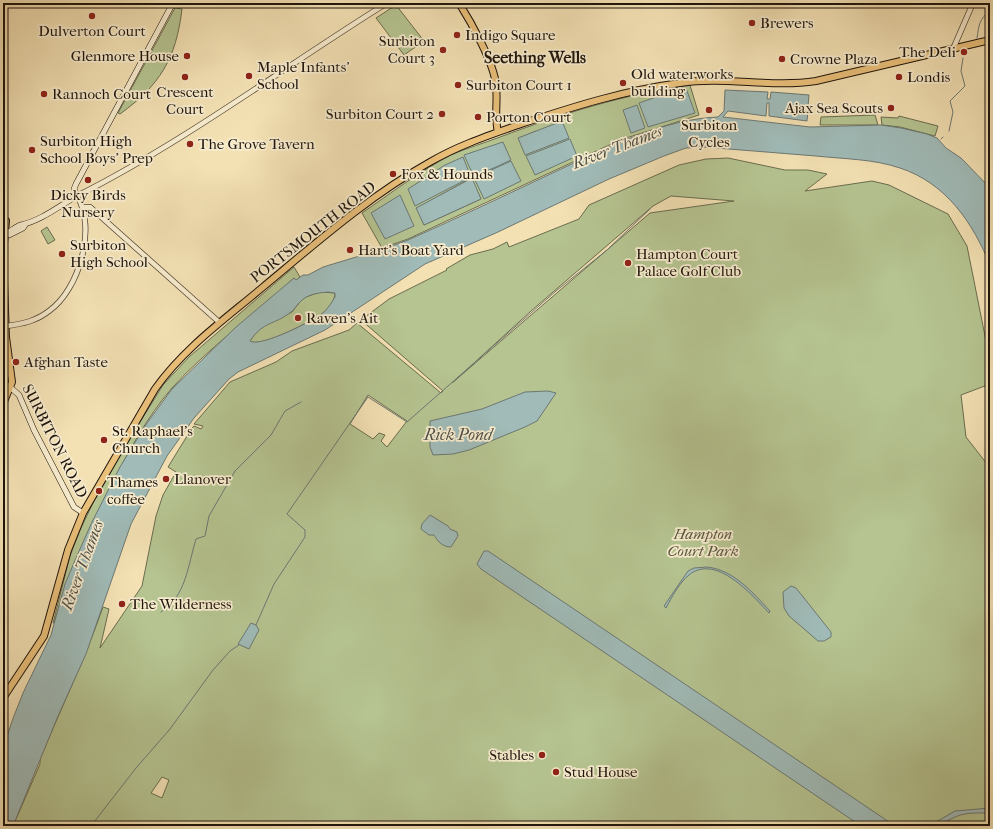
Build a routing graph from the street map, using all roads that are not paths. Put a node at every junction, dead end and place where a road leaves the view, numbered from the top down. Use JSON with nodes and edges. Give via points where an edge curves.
{"nodes":[{"id":1,"x":173,"y":3,"type":"edge"},
{"id":2,"x":387,"y":3,"type":"edge"},
{"id":3,"x":459,"y":3,"type":"edge"},
{"id":4,"x":973,"y":3,"type":"edge"},
{"id":5,"x":990,"y":40,"type":"edge"},
{"id":6,"x":953,"y":49,"type":"junction"},
{"id":7,"x":498,"y":132,"type":"junction"},
{"id":8,"x":77,"y":196,"type":"junction"},
{"id":9,"x":82,"y":207,"type":"junction"},
{"id":10,"x":3,"y":214,"type":"edge"},
{"id":11,"x":5,"y":235,"type":"edge"},
{"id":12,"x":3,"y":246,"type":"edge"},
{"id":13,"x":4,"y":256,"type":"junction"},
{"id":14,"x":219,"y":322,"type":"junction"},
{"id":15,"x":6,"y":326,"type":"junction"},
{"id":16,"x":11,"y":388,"type":"junction"},
{"id":17,"x":3,"y":404,"type":"edge"},
{"id":18,"x":83,"y":513,"type":"junction"},
{"id":19,"x":3,"y":698,"type":"edge"}],
"edges":[{"from":1,"to":8,"type":"main road","via":[[76,184],[74,189]]},
{"from":2,"to":8,"type":"street","via":[[190,132],[117,176]]},
{"from":3,"to":7,"type":"main road","via":[[473,27],[494,76]]},
{"from":4,"to":6,"type":"street"},
{"from":5,"to":6,"type":"main road","name":"PORTSMOUTH ROAD"},
{"from":6,"to":7,"type":"main road","name":"PORTSMOUTH ROAD","via":[[799,84],[701,81],[666,85],[604,99]]},
{"from":7,"to":14,"type":"main road","name":"PORTSMOUTH ROAD","via":[[429,162],[365,205],[328,232]]},
{"from":8,"to":9,"type":"street"},
{"from":8,"to":11,"type":"main road"},
{"from":9,"to":14,"type":"street","via":[[90,207]]},
{"from":9,"to":15,"type":"street","via":[[85,242],[81,260],[69,288],[55,306],[37,319]]},
{"from":10,"to":11,"type":"main road","via":[[6,221]]},
{"from":11,"to":12,"type":"main road","name":"SURBITON ROAD"},
{"from":11,"to":13,"type":"main road","name":"SURBITON ROAD"},
{"from":12,"to":13,"type":"main road","name":"SURBITON ROAD"},
{"from":13,"to":15,"type":"main road","name":"SURBITON ROAD"},
{"from":14,"to":18,"type":"main road","name":"PORTSMOUTH ROAD","via":[[187,352],[155,389]]},
{"from":15,"to":16,"type":"main road","name":"SURBITON ROAD"},
{"from":16,"to":17,"type":"main road"},
{"from":16,"to":18,"type":"main road","name":"SURBITON ROAD","via":[[19,395],[74,507]]},
{"from":18,"to":19,"type":"main road","name":"PORTSMOUTH ROAD","via":[[68,550],[44,636]]}]}
